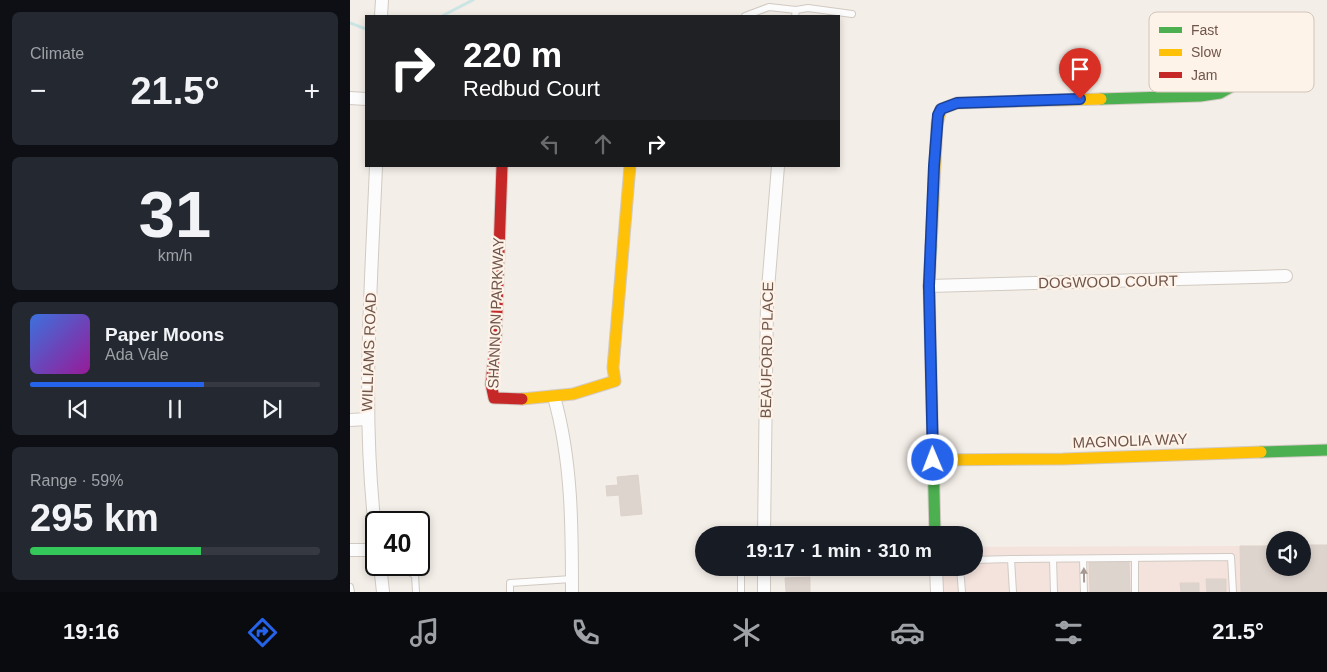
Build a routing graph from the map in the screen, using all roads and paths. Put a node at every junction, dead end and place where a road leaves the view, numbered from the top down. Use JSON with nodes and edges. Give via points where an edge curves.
{"nodes":[{"id":1,"x":796,"y":13,"type":"edge"},
{"id":2,"x":852,"y":14,"type":"dead end"},
{"id":3,"x":748,"y":15,"type":"edge"},
{"id":4,"x":1220,"y":92,"type":"edge"},
{"id":5,"x":350,"y":98,"type":"edge"},
{"id":6,"x":365,"y":99,"type":"edge"},
{"id":7,"x":376,"y":167,"type":"edge"},
{"id":8,"x":502,"y":167,"type":"edge"},
{"id":9,"x":630,"y":167,"type":"edge"},
{"id":10,"x":778,"y":167,"type":"edge"},
{"id":11,"x":1286,"y":276,"type":"dead end"},
{"id":12,"x":929,"y":286,"type":"junction"},
{"id":13,"x":554,"y":396,"type":"junction"},
{"id":14,"x":350,"y":420,"type":"edge"},
{"id":15,"x":367,"y":420,"type":"junction"},
{"id":16,"x":1327,"y":450,"type":"edge"},
{"id":17,"x":933,"y":460,"type":"junction"},
{"id":18,"x":374,"y":511,"type":"edge"},
{"id":19,"x":764,"y":526,"type":"edge"},
{"id":20,"x":935,"y":526,"type":"edge"},
{"id":21,"x":350,"y":550,"type":"edge"},
{"id":22,"x":365,"y":550,"type":"edge"},
{"id":23,"x":1135,"y":558,"type":"junction"},
{"id":24,"x":1010,"y":559,"type":"junction"},
{"id":25,"x":1053,"y":559,"type":"junction"},
{"id":26,"x":1083,"y":559,"type":"junction"},
{"id":27,"x":983,"y":560,"type":"edge"},
{"id":28,"x":381,"y":576,"type":"edge"},
{"id":29,"x":415,"y":576,"type":"edge"},
{"id":30,"x":741,"y":576,"type":"edge"},
{"id":31,"x":764,"y":576,"type":"edge"},
{"id":32,"x":936,"y":576,"type":"edge"},
{"id":33,"x":961,"y":576,"type":"edge"},
{"id":34,"x":572,"y":586,"type":"edge"},
{"id":35,"x":350,"y":587,"type":"edge"},
{"id":36,"x":351,"y":592,"type":"edge"},
{"id":37,"x":383,"y":592,"type":"edge"},
{"id":38,"x":416,"y":592,"type":"edge"},
{"id":39,"x":510,"y":592,"type":"edge"},
{"id":40,"x":742,"y":592,"type":"edge"},
{"id":41,"x":764,"y":592,"type":"edge"},
{"id":42,"x":937,"y":592,"type":"edge"},
{"id":43,"x":962,"y":592,"type":"edge"},
{"id":44,"x":1013,"y":592,"type":"edge"},
{"id":45,"x":1054,"y":592,"type":"edge"},
{"id":46,"x":1084,"y":592,"type":"edge"},
{"id":47,"x":1135,"y":592,"type":"edge"},
{"id":48,"x":1233,"y":592,"type":"edge"}],
"edges":[{"from":1,"to":2,"type":"lane","via":[[808,8]]},
{"from":1,"to":3,"type":"lane","via":[[770,7]]},
{"from":4,"to":12,"type":"street","via":[[1200,96],[957,103],[941,109],[936,132]]},
{"from":5,"to":6,"type":"street"},
{"from":7,"to":15,"type":"street","name":"WILLIAMS ROAD"},
{"from":8,"to":13,"type":"street","name":"SHANNON PARKWAY","via":[[492,392],[494,398],[509,400]]},
{"from":9,"to":13,"type":"street","name":"SHANNON PARKWAY","via":[[613,368],[615,382],[605,387]]},
{"from":10,"to":19,"type":"street","name":"BEAUFORD PLACE","via":[[767,302]]},
{"from":11,"to":12,"type":"street","name":"DOGWOOD COURT"},
{"from":12,"to":17,"type":"street"},
{"from":13,"to":34,"type":"street","via":[[562,426],[568,473]]},
{"from":14,"to":15,"type":"street"},
{"from":15,"to":18,"type":"street","name":"WILLIAMS ROAD"},
{"from":16,"to":17,"type":"street","name":"MAGNOLIA WAY"},
{"from":17,"to":20,"type":"street"},
{"from":21,"to":22,"type":"street"},
{"from":23,"to":26,"type":"lane"},
{"from":23,"to":47,"type":"lane"},
{"from":23,"to":48,"type":"lane","via":[[1230,557]]},
{"from":24,"to":25,"type":"lane"},
{"from":24,"to":27,"type":"lane"},
{"from":24,"to":44,"type":"lane"},
{"from":25,"to":26,"type":"lane"},
{"from":25,"to":45,"type":"lane"},
{"from":46,"to":26,"type":"lane","one_way":true},
{"from":28,"to":37,"type":"street"},
{"from":29,"to":38,"type":"lane"},
{"from":30,"to":40,"type":"lane"},
{"from":31,"to":41,"type":"street"},
{"from":32,"to":42,"type":"street"},
{"from":33,"to":43,"type":"lane"},
{"from":34,"to":39,"type":"lane","via":[[510,583]]},
{"from":35,"to":36,"type":"lane"}]}
